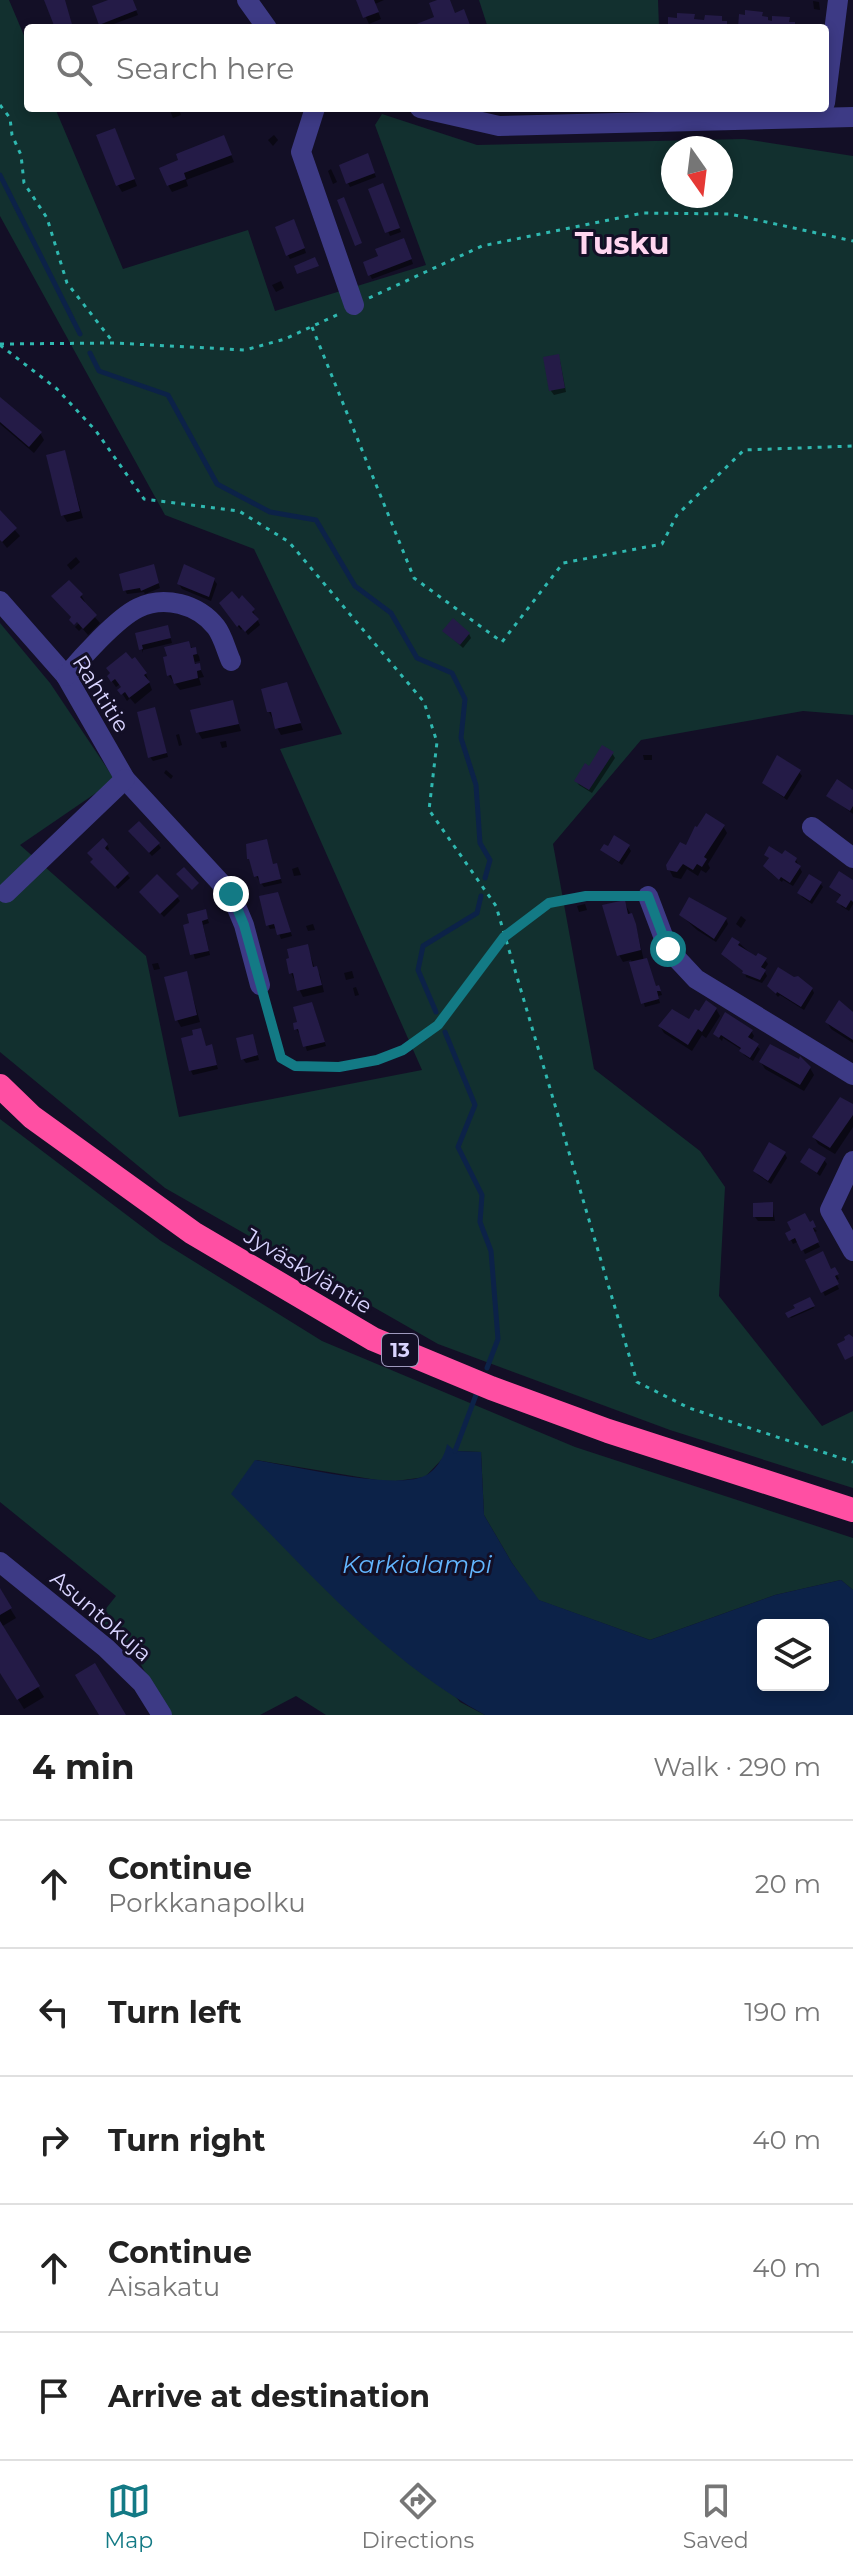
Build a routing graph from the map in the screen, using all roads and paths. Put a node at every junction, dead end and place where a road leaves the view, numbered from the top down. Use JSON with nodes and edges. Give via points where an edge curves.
{"nodes":[{"id":1,"x":247,"y":0,"type":"edge"},
{"id":2,"x":838,"y":0,"type":"edge"},
{"id":3,"x":264,"y":24,"type":"edge"},
{"id":4,"x":829,"y":71,"type":"edge"},
{"id":5,"x":0,"y":105,"type":"edge"},
{"id":6,"x":829,"y":111,"type":"edge"},
{"id":7,"x":314,"y":112,"type":"edge"},
{"id":8,"x":438,"y":112,"type":"edge"},
{"id":9,"x":783,"y":112,"type":"edge"},
{"id":10,"x":853,"y":117,"type":"edge"},
{"id":11,"x":853,"y":241,"type":"edge"},
{"id":12,"x":354,"y":305,"type":"junction"},
{"id":13,"x":312,"y":327,"type":"junction"},
{"id":14,"x":114,"y":343,"type":"junction"},
{"id":15,"x":0,"y":344,"type":"edge"},
{"id":16,"x":853,"y":446,"type":"edge"},
{"id":17,"x":0,"y":601,"type":"edge"},
{"id":18,"x":231,"y":661,"type":"dead end"},
{"id":19,"x":66,"y":676,"type":"junction"},
{"id":20,"x":125,"y":779,"type":"junction"},
{"id":21,"x":812,"y":827,"type":"dead end"},
{"id":22,"x":853,"y":858,"type":"edge"},
{"id":23,"x":6,"y":893,"type":"dead end"},
{"id":24,"x":648,"y":896,"type":"joint"},
{"id":25,"x":504,"y":937,"type":"junction"},
{"id":26,"x":260,"y":985,"type":"joint"},
{"id":27,"x":853,"y":1075,"type":"edge"},
{"id":28,"x":0,"y":1086,"type":"edge"},
{"id":29,"x":853,"y":1161,"type":"edge"},
{"id":30,"x":853,"y":1251,"type":"edge"},
{"id":31,"x":853,"y":1462,"type":"edge"},
{"id":32,"x":853,"y":1510,"type":"edge"},
{"id":33,"x":0,"y":1562,"type":"edge"},
{"id":34,"x":162,"y":1715,"type":"edge"}],
"edges":[{"from":1,"to":3,"type":"street"},
{"from":2,"to":4,"type":"street"},
{"from":5,"to":14,"type":"path","via":[[10,118],[24,183],[47,218],[67,283]]},
{"from":6,"to":10,"type":"street"},
{"from":7,"to":12,"type":"street","via":[[301,152]]},
{"from":8,"to":9,"type":"street","via":[[499,126]]},
{"from":11,"to":12,"type":"path","via":[[730,214],[643,213],[482,246]]},
{"from":12,"to":13,"type":"path"},
{"from":13,"to":14,"type":"path","via":[[245,350]]},
{"from":13,"to":16,"type":"path","via":[[414,578],[502,642],[563,563],[662,544],[677,515],[744,450]]},
{"from":14,"to":15,"type":"path"},
{"from":15,"to":25,"type":"path","via":[[57,389],[96,431],[144,499],[239,511],[289,542],[424,702],[437,742],[429,810],[496,906]]},
{"from":17,"to":19,"type":"street","name":"Rahtitie"},
{"from":18,"to":19,"type":"street","via":[[217,628],[196,608],[164,602],[138,607]]},
{"from":19,"to":20,"type":"street","name":"Rahtitie"},
{"from":20,"to":23,"type":"street"},
{"from":20,"to":26,"type":"street","name":"Rahtitie","via":[[231,894]]},
{"from":21,"to":22,"type":"street"},
{"from":24,"to":25,"type":"path","via":[[586,896],[549,903]]},
{"from":24,"to":27,"type":"street","via":[[668,949],[696,979]]},
{"from":25,"to":26,"type":"path","via":[[438,1025],[403,1050],[377,1060],[339,1067],[295,1066],[281,1058]]},
{"from":25,"to":31,"type":"path","via":[[637,1382],[689,1408]]},
{"from":28,"to":32,"type":"highway","name":"Jyväskyläntie","number":"13","via":[[32,1117],[193,1233],[373,1339],[579,1420]]},
{"from":29,"to":30,"type":"street","via":[[830,1210]]},
{"from":33,"to":34,"type":"street","name":"Asuntokuja","via":[[106,1648],[142,1683]]}]}
